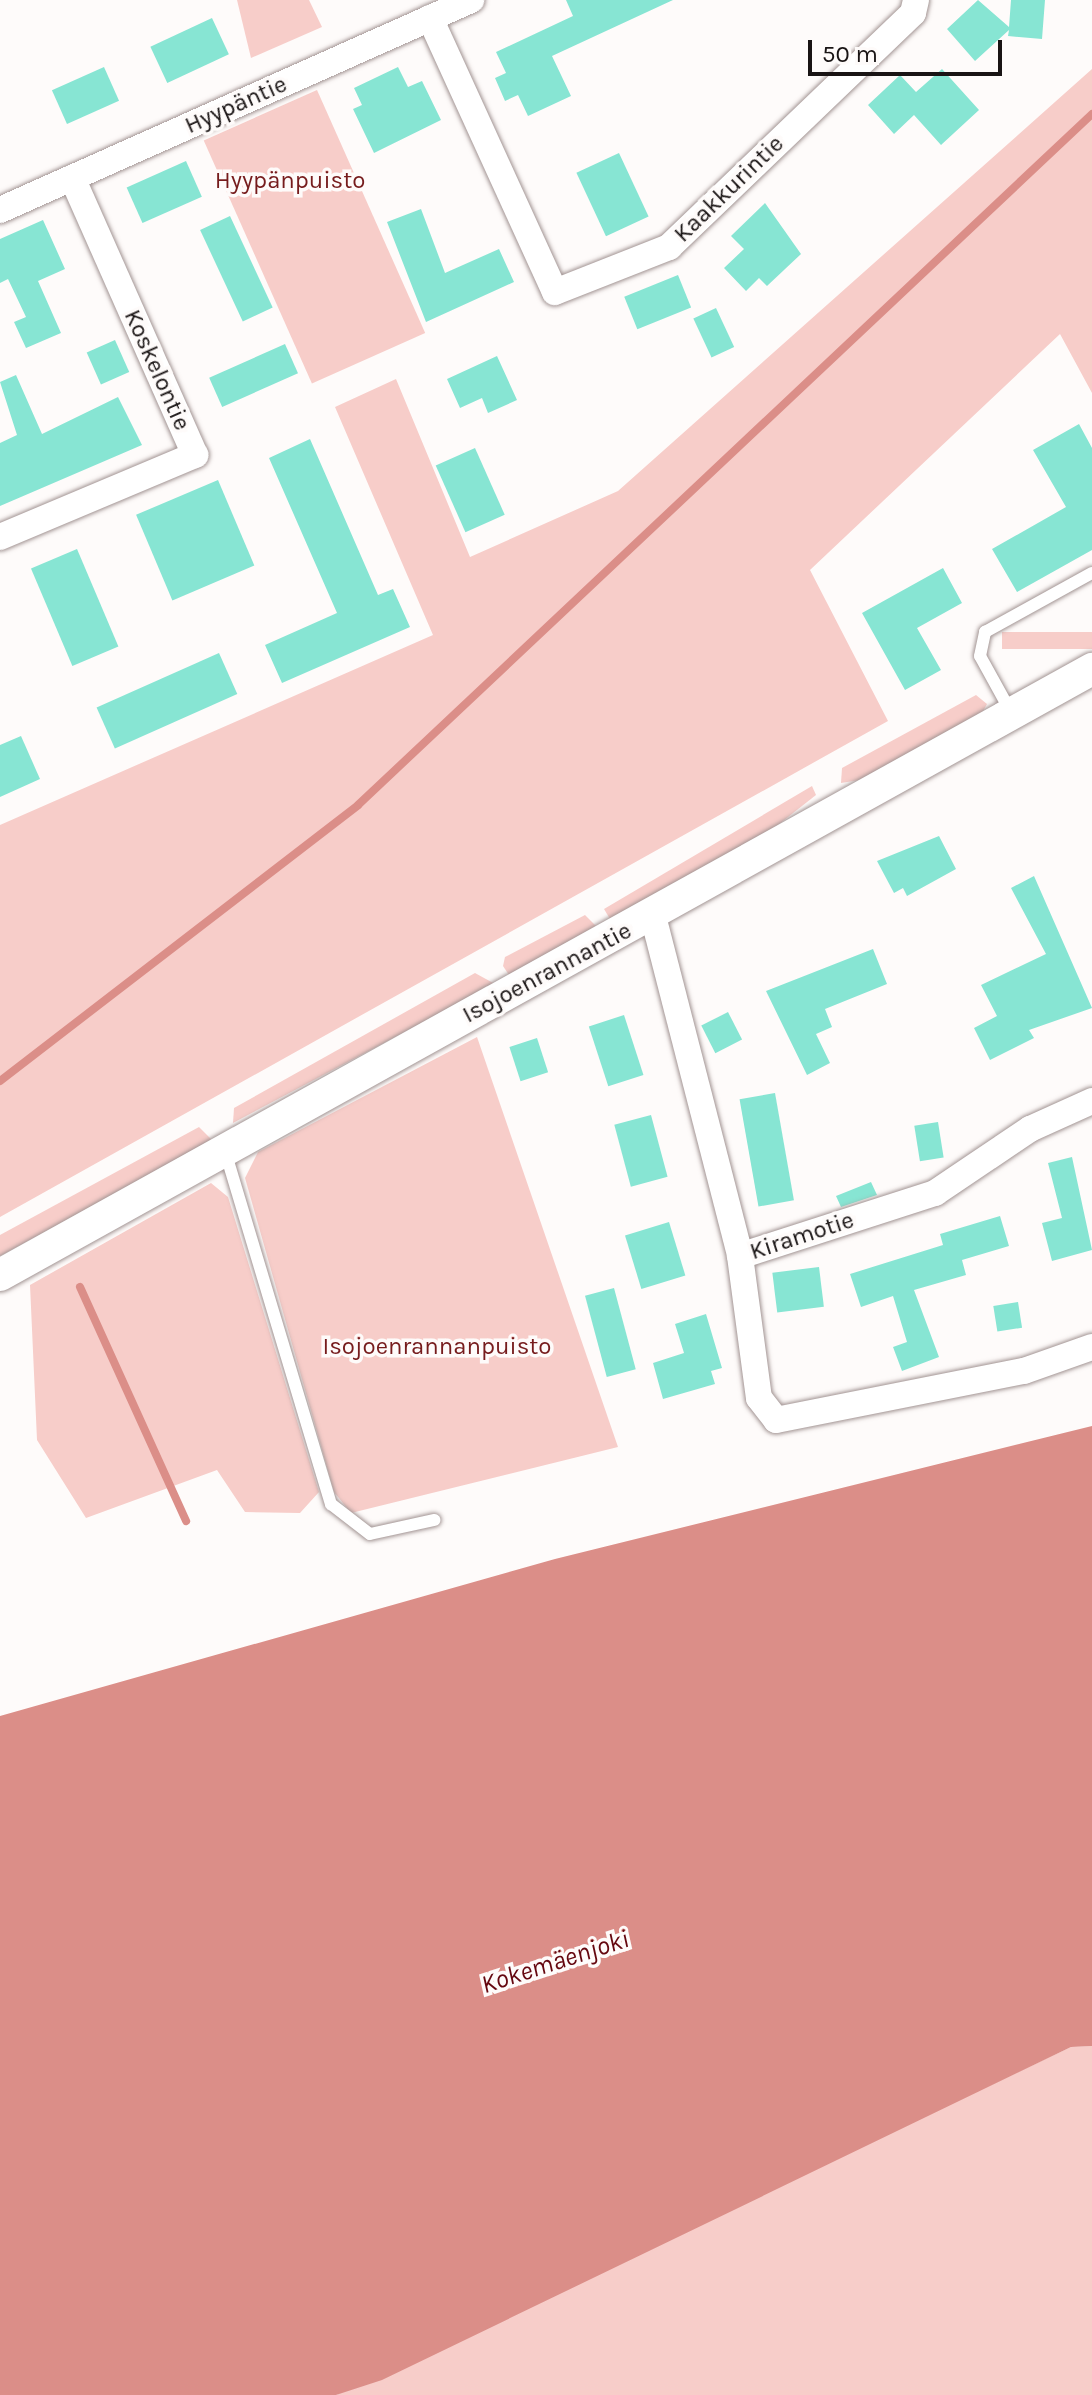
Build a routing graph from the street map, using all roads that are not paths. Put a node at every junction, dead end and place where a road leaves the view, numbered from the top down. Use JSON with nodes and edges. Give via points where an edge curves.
{"nodes":[{"id":1,"x":471,"y":0,"type":"edge"},
{"id":2,"x":916,"y":0,"type":"edge"},
{"id":3,"x":430,"y":18,"type":"junction"},
{"id":4,"x":72,"y":178,"type":"junction"},
{"id":5,"x":0,"y":210,"type":"edge"},
{"id":6,"x":0,"y":537,"type":"edge"},
{"id":7,"x":1092,"y":573,"type":"edge"},
{"id":8,"x":1092,"y":669,"type":"edge"},
{"id":9,"x":1012,"y":714,"type":"junction"},
{"id":10,"x":653,"y":916,"type":"junction"},
{"id":11,"x":1092,"y":1101,"type":"edge"},
{"id":12,"x":224,"y":1148,"type":"junction"},
{"id":13,"x":740,"y":1256,"type":"junction"},
{"id":14,"x":0,"y":1275,"type":"edge"},
{"id":15,"x":1092,"y":1347,"type":"edge"},
{"id":16,"x":434,"y":1520,"type":"dead end"}],
"edges":[{"from":1,"to":3,"type":"street","name":"Hyypäntie"},
{"from":2,"to":3,"type":"street","name":"Kaakkurintie","via":[[913,13],[669,247],[555,292]]},
{"from":3,"to":4,"type":"street","name":"Hyypäntie"},
{"from":4,"to":5,"type":"street","name":"Hyypäntie"},
{"from":4,"to":6,"type":"street","name":"Koskelontie","via":[[195,455]]},
{"from":7,"to":9,"type":"lane","via":[[985,632],[980,656]]},
{"from":8,"to":9,"type":"street","name":"Isojoenrannantie"},
{"from":9,"to":10,"type":"street","name":"Isojoenrannantie"},
{"from":10,"to":12,"type":"street","name":"Isojoenrannantie"},
{"from":10,"to":13,"type":"street","name":"Kiramotie"},
{"from":11,"to":13,"type":"street","name":"Kiramotie","via":[[1030,1129],[935,1193]]},
{"from":12,"to":14,"type":"street","name":"Isojoenrannantie"},
{"from":12,"to":16,"type":"lane","via":[[331,1504],[370,1534]]},
{"from":13,"to":15,"type":"street","via":[[759,1398],[776,1420],[1024,1371]]}]}
